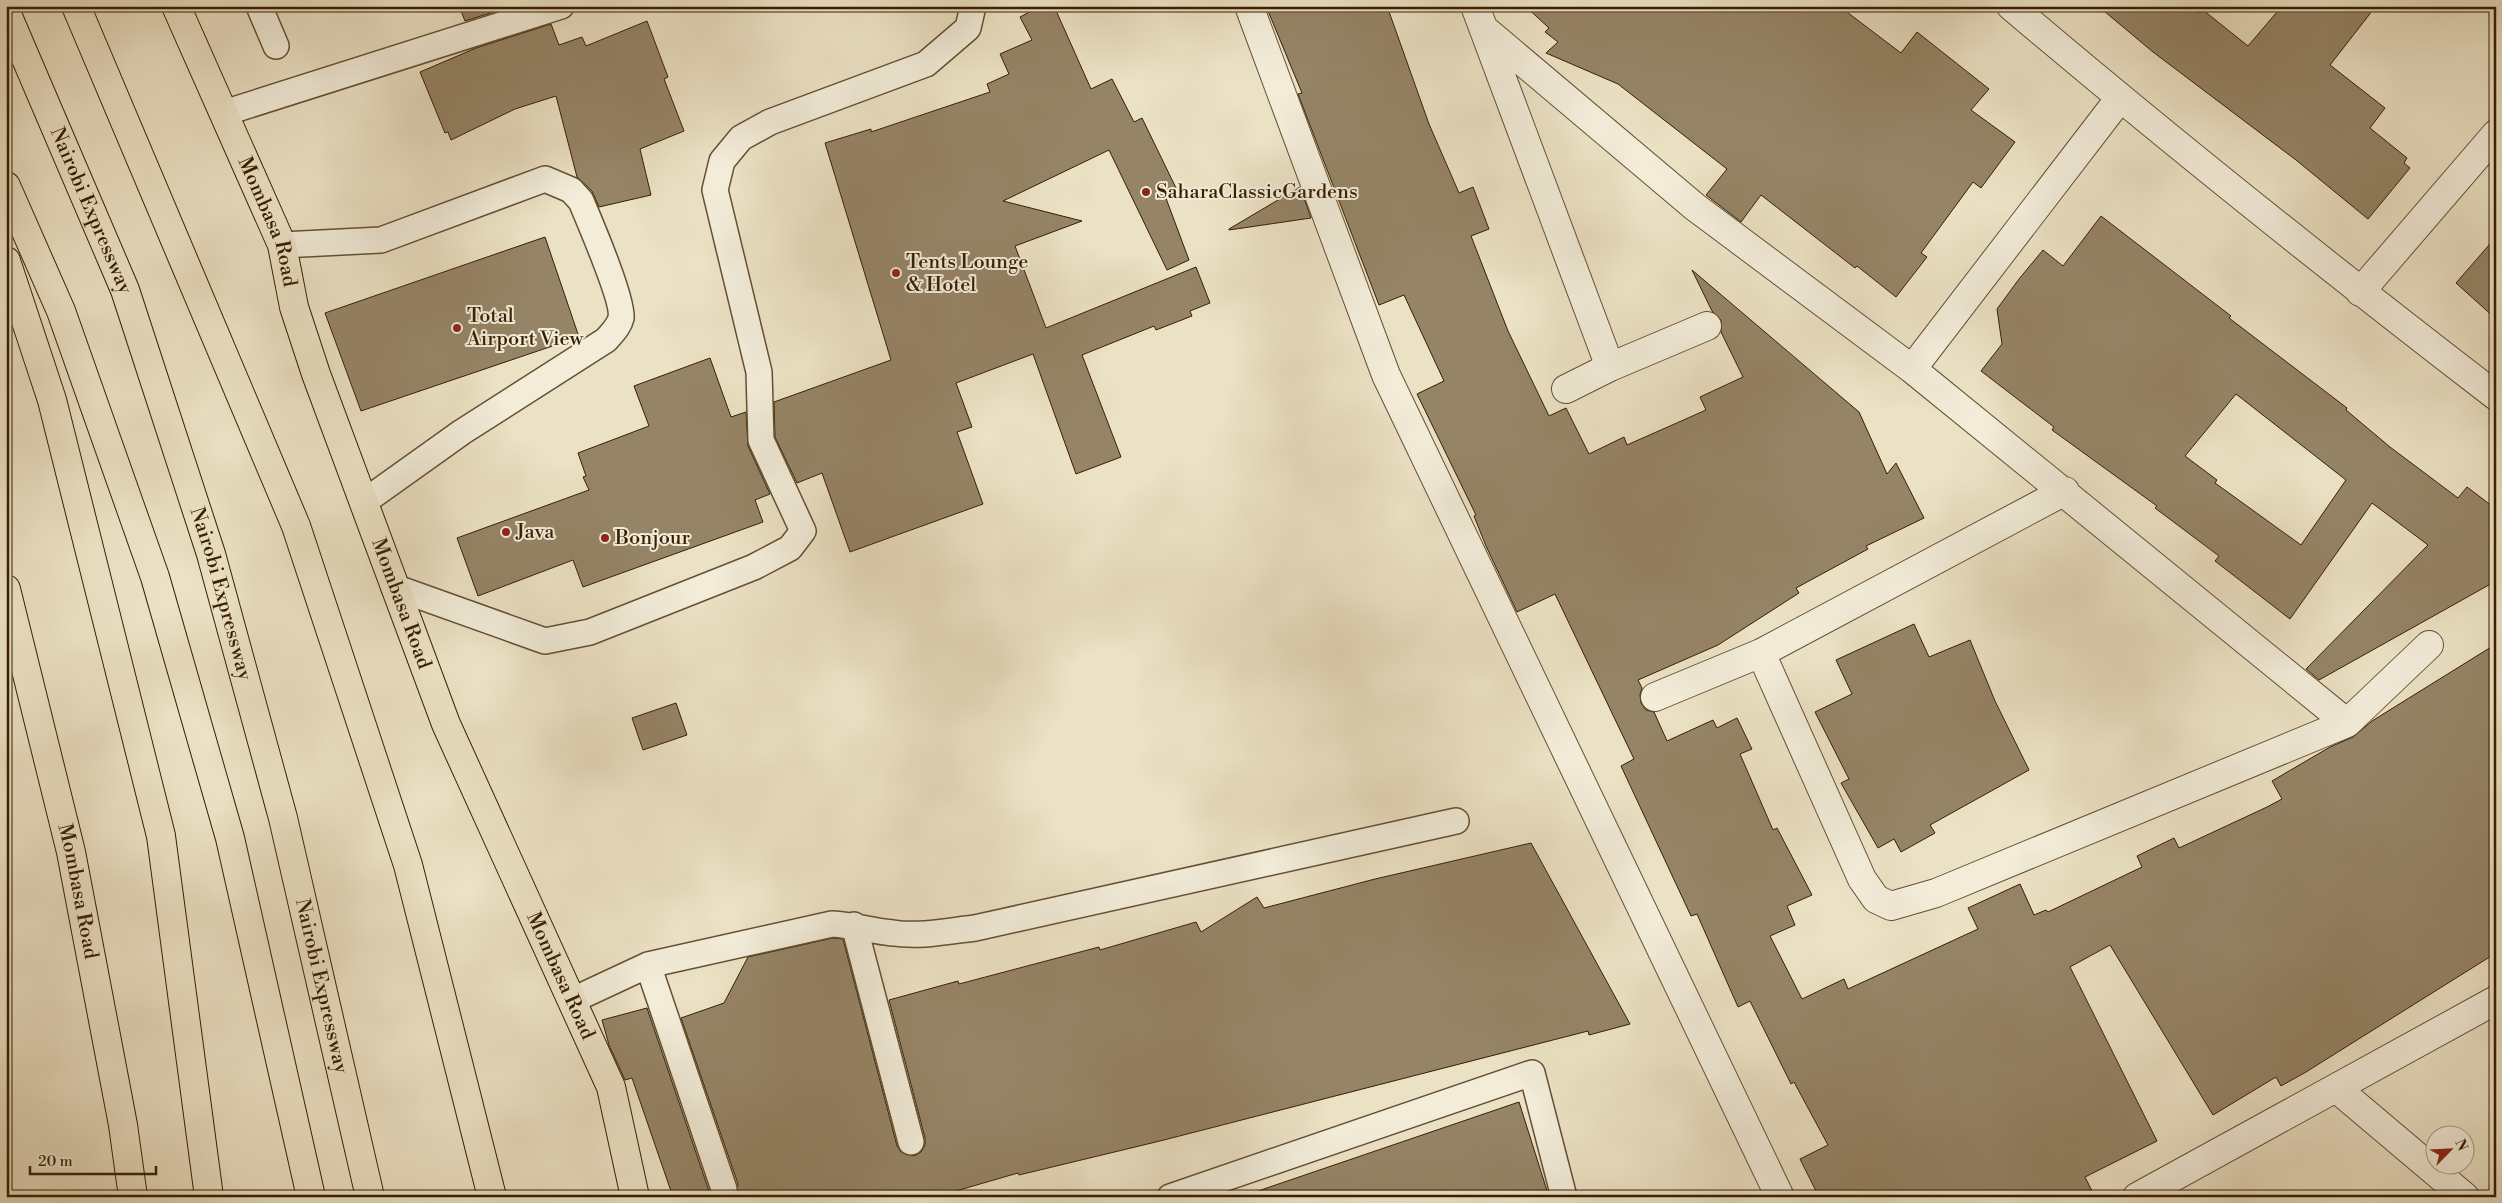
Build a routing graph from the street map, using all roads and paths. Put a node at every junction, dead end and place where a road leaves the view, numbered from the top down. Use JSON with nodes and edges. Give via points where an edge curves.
{"nodes":[{"id":1,"x":76,"y":6,"type":"edge"},
{"id":2,"x":176,"y":6,"type":"edge"},
{"id":3,"x":259,"y":6,"type":"edge"},
{"id":4,"x":561,"y":6,"type":"edge"},
{"id":5,"x":973,"y":6,"type":"edge"},
{"id":6,"x":1249,"y":6,"type":"edge"},
{"id":7,"x":2011,"y":6,"type":"edge"},
{"id":8,"x":6,"y":12,"type":"edge"},
{"id":9,"x":1479,"y":18,"type":"edge"},
{"id":10,"x":276,"y":46,"type":"dead end"},
{"id":11,"x":2120,"y":98,"type":"junction"},
{"id":12,"x":224,"y":113,"type":"junction"},
{"id":13,"x":2496,"y":134,"type":"edge"},
{"id":14,"x":6,"y":186,"type":"edge"},
{"id":15,"x":282,"y":245,"type":"junction"},
{"id":16,"x":6,"y":261,"type":"edge"},
{"id":17,"x":2360,"y":292,"type":"junction"},
{"id":18,"x":1707,"y":326,"type":"dead end"},
{"id":19,"x":1610,"y":366,"type":"junction"},
{"id":20,"x":1912,"y":369,"type":"junction"},
{"id":21,"x":1566,"y":389,"type":"dead end"},
{"id":22,"x":2496,"y":396,"type":"edge"},
{"id":23,"x":2065,"y":491,"type":"junction"},
{"id":24,"x":364,"y":502,"type":"junction"},
{"id":25,"x":394,"y":587,"type":"junction"},
{"id":26,"x":6,"y":589,"type":"edge"},
{"id":27,"x":2429,"y":645,"type":"dead end"},
{"id":28,"x":1761,"y":652,"type":"junction"},
{"id":29,"x":1655,"y":698,"type":"dead end"},
{"id":30,"x":2347,"y":723,"type":"junction"},
{"id":31,"x":1456,"y":821,"type":"dead end"},
{"id":32,"x":854,"y":925,"type":"junction"},
{"id":33,"x":648,"y":965,"type":"junction"},
{"id":34,"x":573,"y":1000,"type":"junction"},
{"id":35,"x":2496,"y":1000,"type":"edge"},
{"id":36,"x":2336,"y":1088,"type":"junction"},
{"id":37,"x":911,"y":1142,"type":"dead end"},
{"id":38,"x":724,"y":1189,"type":"dead end"},
{"id":39,"x":133,"y":1197,"type":"edge"},
{"id":40,"x":208,"y":1197,"type":"edge"},
{"id":41,"x":311,"y":1197,"type":"edge"},
{"id":42,"x":370,"y":1197,"type":"edge"},
{"id":43,"x":492,"y":1197,"type":"edge"},
{"id":44,"x":635,"y":1197,"type":"edge"},
{"id":45,"x":1170,"y":1197,"type":"edge"},
{"id":46,"x":1564,"y":1197,"type":"edge"},
{"id":47,"x":1780,"y":1197,"type":"edge"},
{"id":48,"x":2137,"y":1197,"type":"edge"},
{"id":49,"x":2465,"y":1197,"type":"edge"}],
"edges":[{"from":1,"to":43,"type":"highway","via":[[296,526],[408,865]]},
{"from":2,"to":12,"type":"highway","name":"Mombasa Road"},
{"from":3,"to":10,"type":"lane"},
{"from":4,"to":12,"type":"lane"},
{"from":5,"to":25,"type":"lane","via":[[968,28],[926,64],[770,122],[741,138],[722,161],[715,190],[759,372],[761,440],[803,530],[790,548],[754,567],[590,632],[545,641]]},
{"from":6,"to":47,"type":"street","via":[[1386,375]]},
{"from":7,"to":11,"type":"street"},
{"from":8,"to":42,"type":"highway","name":"Nairobi Expressway","via":[[125,290],[211,554],[283,818]]},
{"from":9,"to":19,"type":"street"},
{"from":9,"to":20,"type":"street","via":[[1695,207]]},
{"from":11,"to":17,"type":"street"},
{"from":11,"to":20,"type":"street"},
{"from":12,"to":15,"type":"highway","name":"Mombasa Road"},
{"from":13,"to":17,"type":"street"},
{"from":14,"to":41,"type":"highway","via":[[61,311],[155,577],[230,838]]},
{"from":15,"to":24,"type":"highway","name":"Mombasa Road","via":[[294,307]]},
{"from":15,"to":24,"type":"lane","via":[[380,240],[545,179],[571,190],[581,201],[618,299],[621,317],[606,340],[462,432]]},
{"from":16,"to":40,"type":"highway","via":[[52,400],[161,836]]},
{"from":17,"to":22,"type":"street"},
{"from":18,"to":19,"type":"street"},
{"from":19,"to":21,"type":"street"},
{"from":20,"to":23,"type":"street"},
{"from":23,"to":28,"type":"street"},
{"from":23,"to":30,"type":"street"},
{"from":24,"to":25,"type":"highway","name":"Mombasa Road"},
{"from":25,"to":34,"type":"highway","name":"Mombasa Road","via":[[446,724]]},
{"from":26,"to":39,"type":"highway","name":"Mombasa Road","via":[[71,852],[123,1125]]},
{"from":27,"to":30,"type":"street"},
{"from":28,"to":29,"type":"street"},
{"from":28,"to":30,"type":"street","via":[[1862,879],[1876,899],[1891,906],[1936,893]]},
{"from":31,"to":32,"type":"lane","via":[[975,928],[925,934],[893,933]]},
{"from":32,"to":33,"type":"lane","via":[[832,924]]},
{"from":32,"to":37,"type":"lane"},
{"from":33,"to":34,"type":"lane"},
{"from":33,"to":38,"type":"lane"},
{"from":34,"to":44,"type":"highway","name":"Mombasa Road","via":[[611,1087]]},
{"from":35,"to":36,"type":"street"},
{"from":36,"to":48,"type":"street"},
{"from":36,"to":49,"type":"street"},
{"from":45,"to":46,"type":"lane","via":[[1532,1073]]}]}
